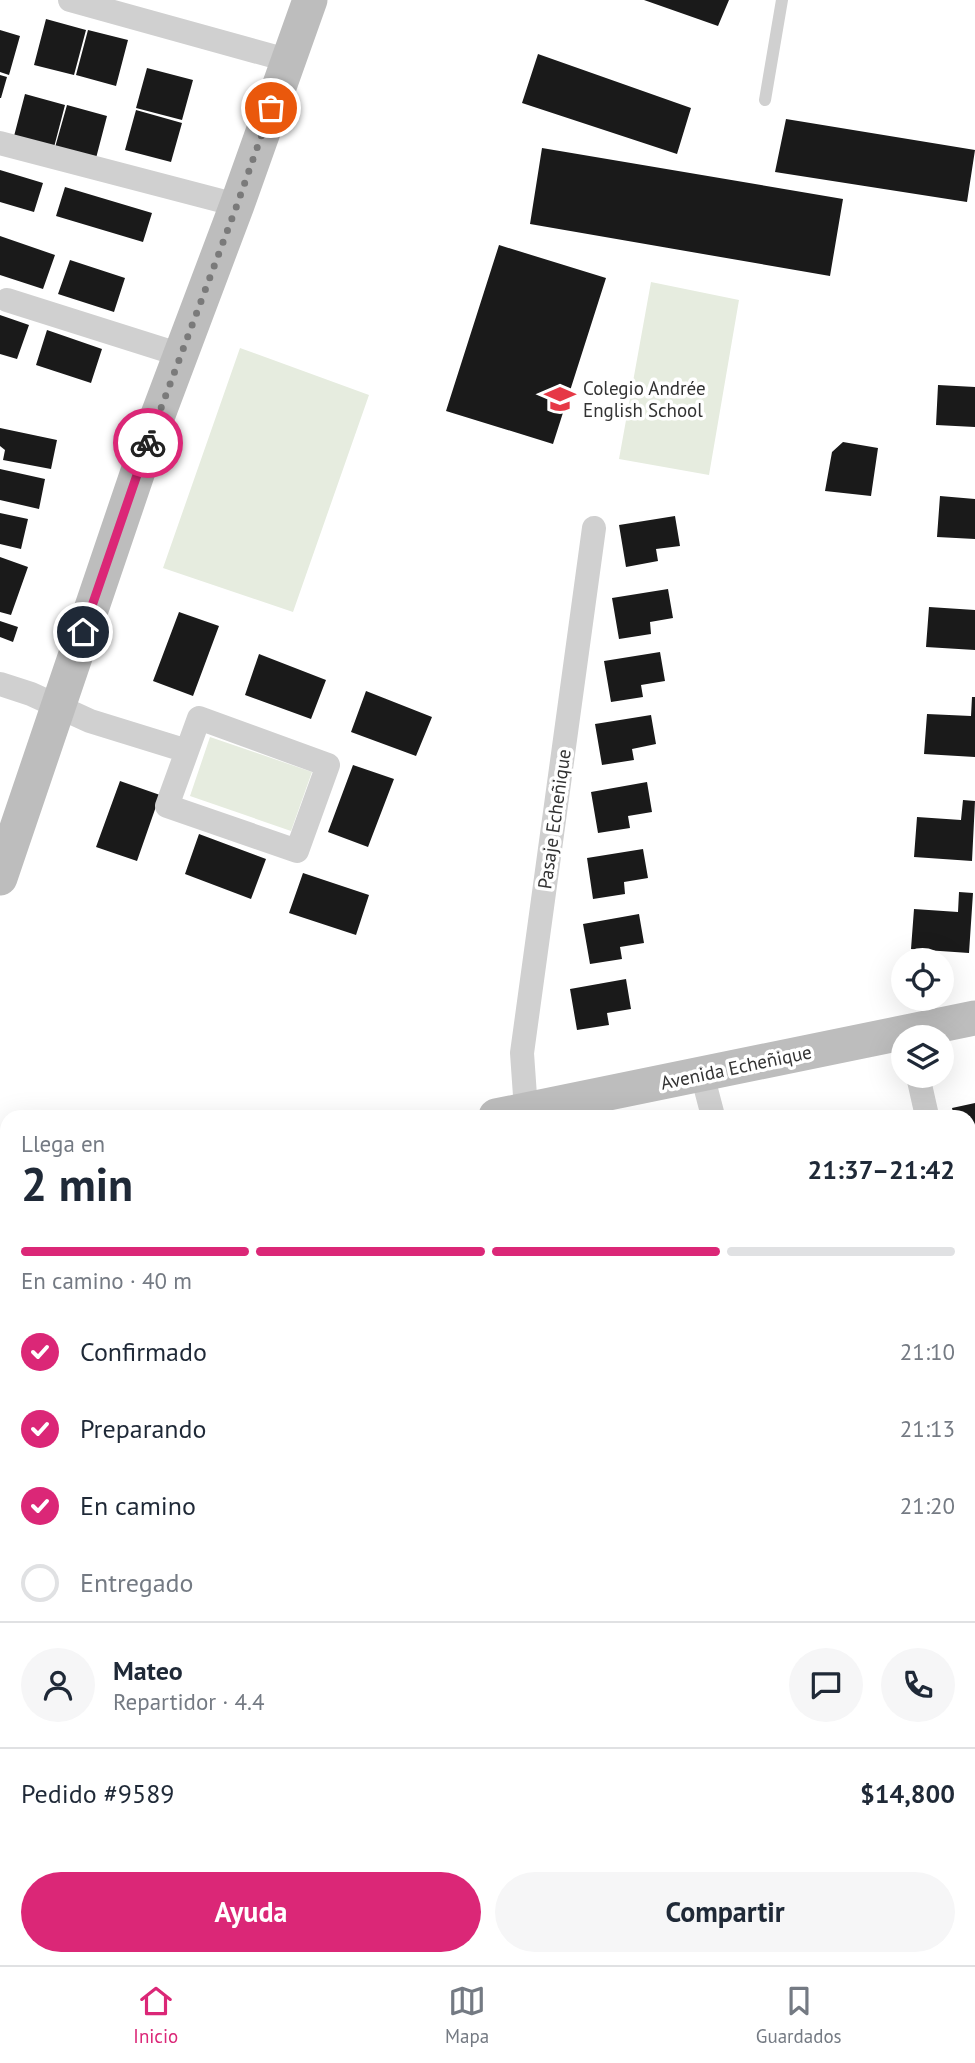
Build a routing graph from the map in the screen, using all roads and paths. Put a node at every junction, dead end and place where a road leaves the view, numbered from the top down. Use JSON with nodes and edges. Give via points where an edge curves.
{"nodes":[{"id":1,"x":70,"y":0,"type":"edge"},
{"id":2,"x":310,"y":0,"type":"edge"},
{"id":3,"x":782,"y":0,"type":"edge"},
{"id":4,"x":287,"y":60,"type":"junction"},
{"id":5,"x":765,"y":100,"type":"dead end"},
{"id":6,"x":0,"y":143,"type":"edge"},
{"id":7,"x":237,"y":205,"type":"junction"},
{"id":8,"x":7,"y":300,"type":"dead end"},
{"id":9,"x":181,"y":355,"type":"junction"},
{"id":10,"x":594,"y":527,"type":"dead end"},
{"id":11,"x":0,"y":684,"type":"edge"},
{"id":12,"x":58,"y":706,"type":"junction"},
{"id":13,"x":187,"y":751,"type":"junction"},
{"id":14,"x":0,"y":878,"type":"edge"},
{"id":15,"x":975,"y":1018,"type":"edge"},
{"id":16,"x":947,"y":1025,"type":"edge"},
{"id":17,"x":891,"y":1038,"type":"edge"},
{"id":18,"x":702,"y":1074,"type":"junction"},
{"id":19,"x":921,"y":1088,"type":"edge"},
{"id":20,"x":506,"y":1110,"type":"edge"},
{"id":21,"x":529,"y":1110,"type":"edge"},
{"id":22,"x":711,"y":1110,"type":"edge"},
{"id":23,"x":926,"y":1110,"type":"edge"}],
"edges":[{"from":1,"to":4,"type":"street"},
{"from":2,"to":4,"type":"street"},
{"from":3,"to":5,"type":"lane"},
{"from":4,"to":7,"type":"street"},
{"from":6,"to":7,"type":"street"},
{"from":7,"to":9,"type":"street"},
{"from":8,"to":9,"type":"street"},
{"from":9,"to":12,"type":"street"},
{"from":10,"to":20,"type":"street","name":"Pasaje Echeñique","via":[[522,1053]]},
{"from":11,"to":12,"type":"street"},
{"from":12,"to":13,"type":"street","via":[[90,721]]},
{"from":12,"to":14,"type":"street"},
{"from":13,"to":13,"type":"street","via":[[199,718],[328,765],[298,851],[167,806]]},
{"from":15,"to":16,"type":"street","name":"Avenida Echeñique"},
{"from":17,"to":18,"type":"street","name":"Avenida Echeñique"},
{"from":18,"to":21,"type":"street","name":"Avenida Echeñique"},
{"from":18,"to":22,"type":"street"},
{"from":19,"to":23,"type":"street"}]}
